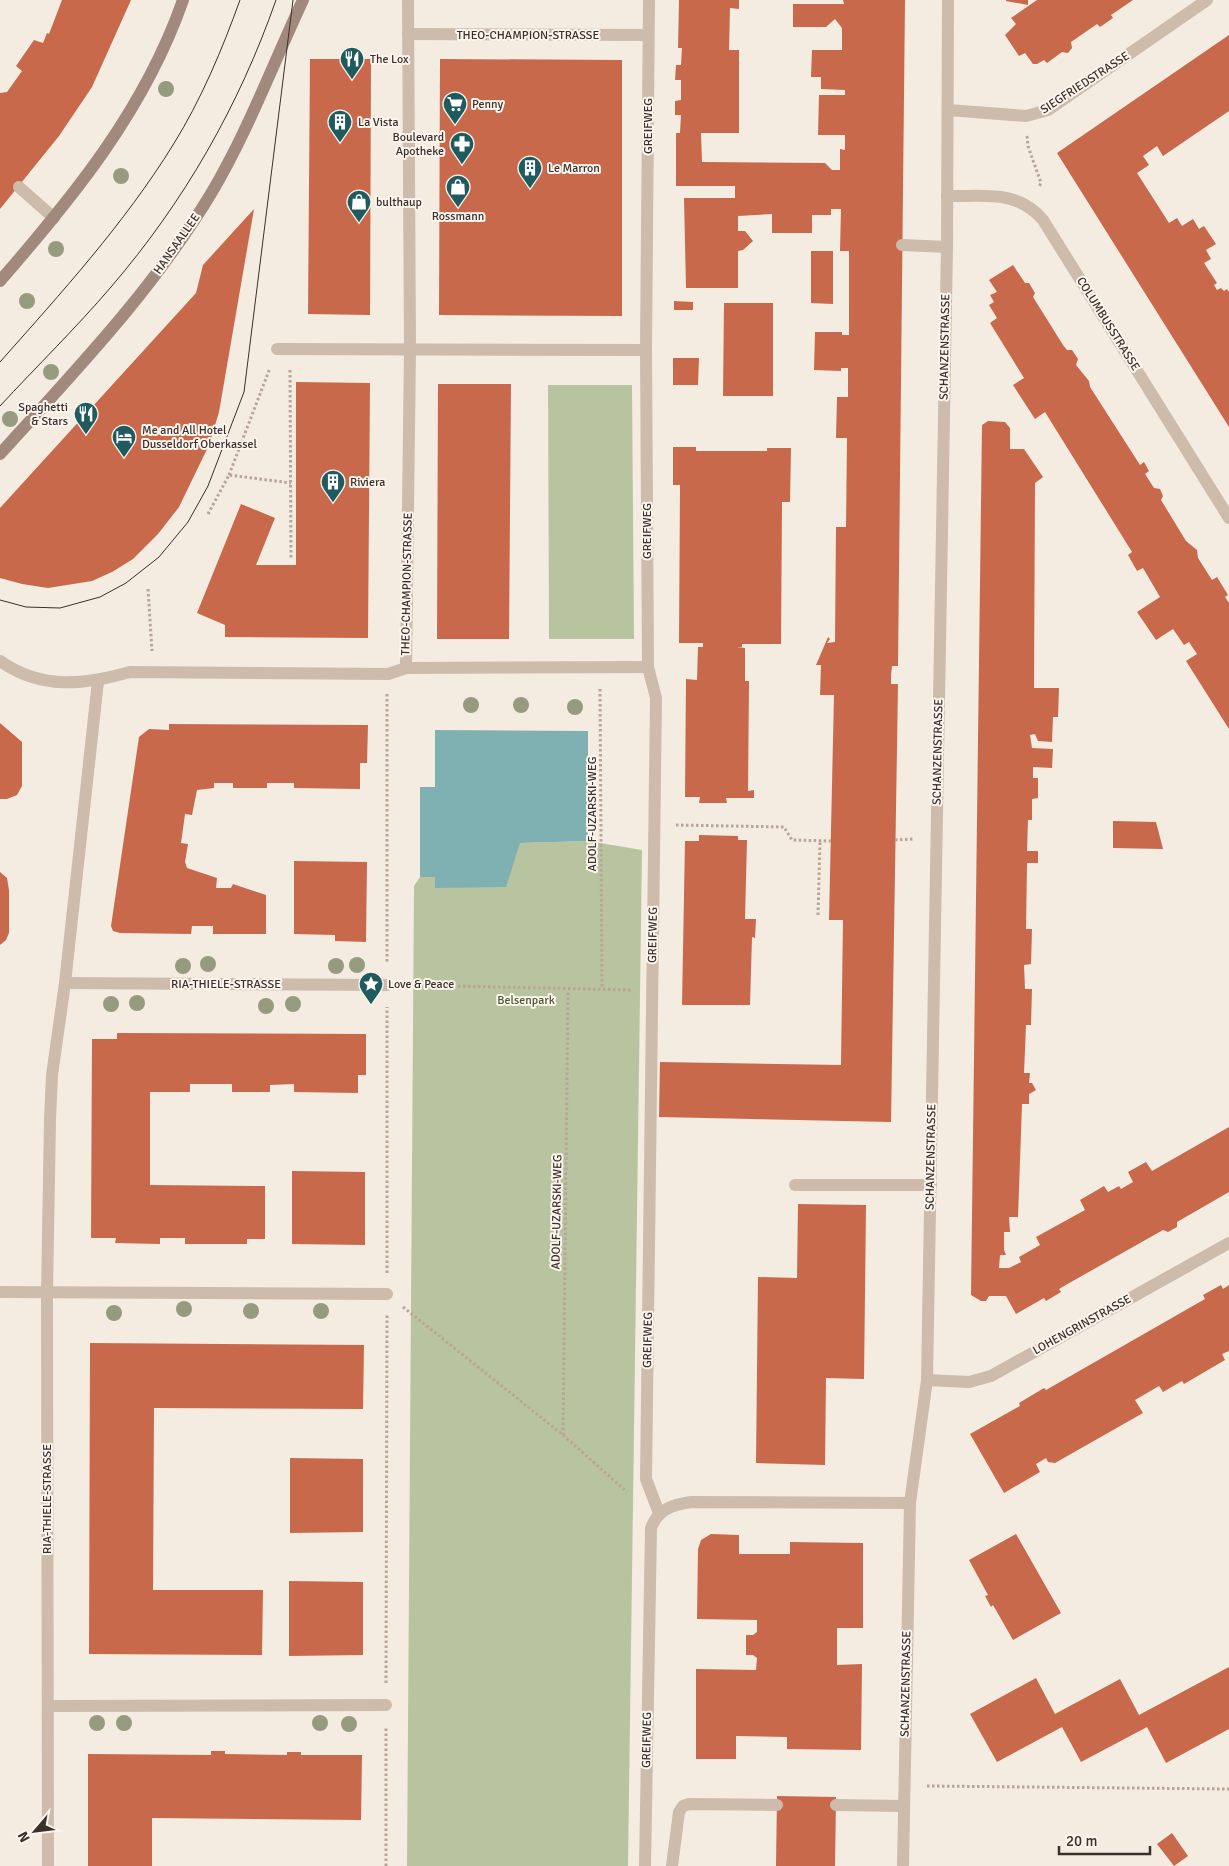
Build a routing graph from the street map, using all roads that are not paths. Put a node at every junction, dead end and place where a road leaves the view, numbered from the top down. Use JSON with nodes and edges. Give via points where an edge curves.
{"nodes":[{"id":1,"x":183,"y":0,"type":"edge"},
{"id":2,"x":304,"y":0,"type":"edge"},
{"id":3,"x":408,"y":0,"type":"edge"},
{"id":4,"x":649,"y":0,"type":"edge"},
{"id":5,"x":948,"y":0,"type":"edge"},
{"id":6,"x":1207,"y":0,"type":"edge"},
{"id":7,"x":408,"y":34,"type":"junction"},
{"id":8,"x":648,"y":35,"type":"junction"},
{"id":9,"x":948,"y":110,"type":"junction"},
{"id":10,"x":19,"y":187,"type":"dead end"},
{"id":11,"x":946,"y":196,"type":"junction"},
{"id":12,"x":54,"y":218,"type":"junction"},
{"id":13,"x":902,"y":245,"type":"dead end"},
{"id":14,"x":947,"y":247,"type":"junction"},
{"id":15,"x":0,"y":281,"type":"edge"},
{"id":16,"x":277,"y":349,"type":"road end"},
{"id":17,"x":410,"y":349,"type":"junction"},
{"id":18,"x":646,"y":350,"type":"junction"},
{"id":19,"x":0,"y":454,"type":"edge"},
{"id":20,"x":1229,"y":518,"type":"edge"},
{"id":21,"x":0,"y":660,"type":"edge"},
{"id":22,"x":648,"y":667,"type":"junction"},
{"id":23,"x":406,"y":668,"type":"junction"},
{"id":24,"x":98,"y":682,"type":"junction"},
{"id":25,"x":65,"y":983,"type":"junction"},
{"id":26,"x":388,"y":985,"type":"road end"},
{"id":27,"x":931,"y":1185,"type":"junction"},
{"id":28,"x":795,"y":1186,"type":"dead end"},
{"id":29,"x":1229,"y":1243,"type":"edge"},
{"id":30,"x":0,"y":1292,"type":"edge"},
{"id":31,"x":47,"y":1292,"type":"junction"},
{"id":32,"x":387,"y":1294,"type":"road end"},
{"id":33,"x":927,"y":1380,"type":"junction"},
{"id":34,"x":910,"y":1503,"type":"junction"},
{"id":35,"x":659,"y":1513,"type":"junction"},
{"id":36,"x":386,"y":1705,"type":"dead end"},
{"id":37,"x":48,"y":1706,"type":"junction"},
{"id":38,"x":777,"y":1805,"type":"dead end"},
{"id":39,"x":836,"y":1805,"type":"dead end"},
{"id":40,"x":904,"y":1806,"type":"junction"},
{"id":41,"x":48,"y":1866,"type":"edge"},
{"id":42,"x":645,"y":1866,"type":"edge"},
{"id":43,"x":672,"y":1866,"type":"edge"},
{"id":44,"x":903,"y":1866,"type":"edge"}],
"edges":[{"from":1,"to":12,"type":"street","via":[[163,50],[136,102],[114,139]]},
{"from":2,"to":19,"type":"street","name":"HANSAALLEE","via":[[231,156],[172,253],[96,348]]},
{"from":3,"to":7,"type":"street","name":"THEO-CHAMPION-STRASSE"},
{"from":4,"to":8,"type":"street","name":"GREIFWEG"},
{"from":5,"to":9,"type":"street","name":"SCHANZENSTRASSE"},
{"from":6,"to":9,"type":"street","name":"SIEGFRIEDSTRASSE","via":[[1048,110],[1026,116]]},
{"from":7,"to":8,"type":"street","name":"THEO-CHAMPION-STRASSE"},
{"from":7,"to":17,"type":"street","name":"THEO-CHAMPION-STRASSE"},
{"from":8,"to":18,"type":"street","name":"GREIFWEG"},
{"from":9,"to":11,"type":"street","name":"SCHANZENSTRASSE"},
{"from":10,"to":12,"type":"street"},
{"from":11,"to":14,"type":"street","name":"SCHANZENSTRASSE"},
{"from":11,"to":20,"type":"street","name":"COLUMBUSSTRASSE","via":[[1018,200],[1043,220]]},
{"from":12,"to":15,"type":"street"},
{"from":13,"to":14,"type":"street"},
{"from":14,"to":27,"type":"street","name":"SCHANZENSTRASSE"},
{"from":16,"to":17,"type":"street"},
{"from":17,"to":18,"type":"street"},
{"from":17,"to":23,"type":"street","name":"THEO-CHAMPION-STRASSE"},
{"from":18,"to":22,"type":"street","name":"GREIFWEG"},
{"from":21,"to":24,"type":"street","via":[[32,678],[65,684]]},
{"from":22,"to":23,"type":"street","name":"THEO-CHAMPION-STRASSE"},
{"from":22,"to":35,"type":"street","name":"GREIFWEG","via":[[656,698],[646,1479]]},
{"from":23,"to":24,"type":"street","via":[[388,674],[130,672]]},
{"from":24,"to":25,"type":"street","name":"RIA-THIELE-STRASSE"},
{"from":25,"to":26,"type":"street","name":"RIA-THIELE-STRASSE"},
{"from":25,"to":31,"type":"street","name":"RIA-THIELE-STRASSE","via":[[52,1075]]},
{"from":27,"to":28,"type":"street"},
{"from":27,"to":33,"type":"street","name":"SCHANZENSTRASSE"},
{"from":29,"to":33,"type":"street","name":"LOHENGRINSTRASSE","via":[[991,1376],[969,1382]]},
{"from":30,"to":31,"type":"street"},
{"from":31,"to":32,"type":"street"},
{"from":31,"to":37,"type":"street","name":"RIA-THIELE-STRASSE"},
{"from":33,"to":34,"type":"street","name":"SCHANZENSTRASSE"},
{"from":34,"to":35,"type":"street","via":[[692,1502]]},
{"from":34,"to":40,"type":"street","name":"SCHANZENSTRASSE"},
{"from":35,"to":42,"type":"street","name":"GREIFWEG","via":[[650,1528]]},
{"from":36,"to":37,"type":"street"},
{"from":37,"to":41,"type":"street","name":"RIA-THIELE-STRASSE"},
{"from":38,"to":43,"type":"street","via":[[683,1806],[679,1812]]},
{"from":39,"to":40,"type":"street"},
{"from":40,"to":44,"type":"street","name":"SCHANZENSTRASSE"}]}
